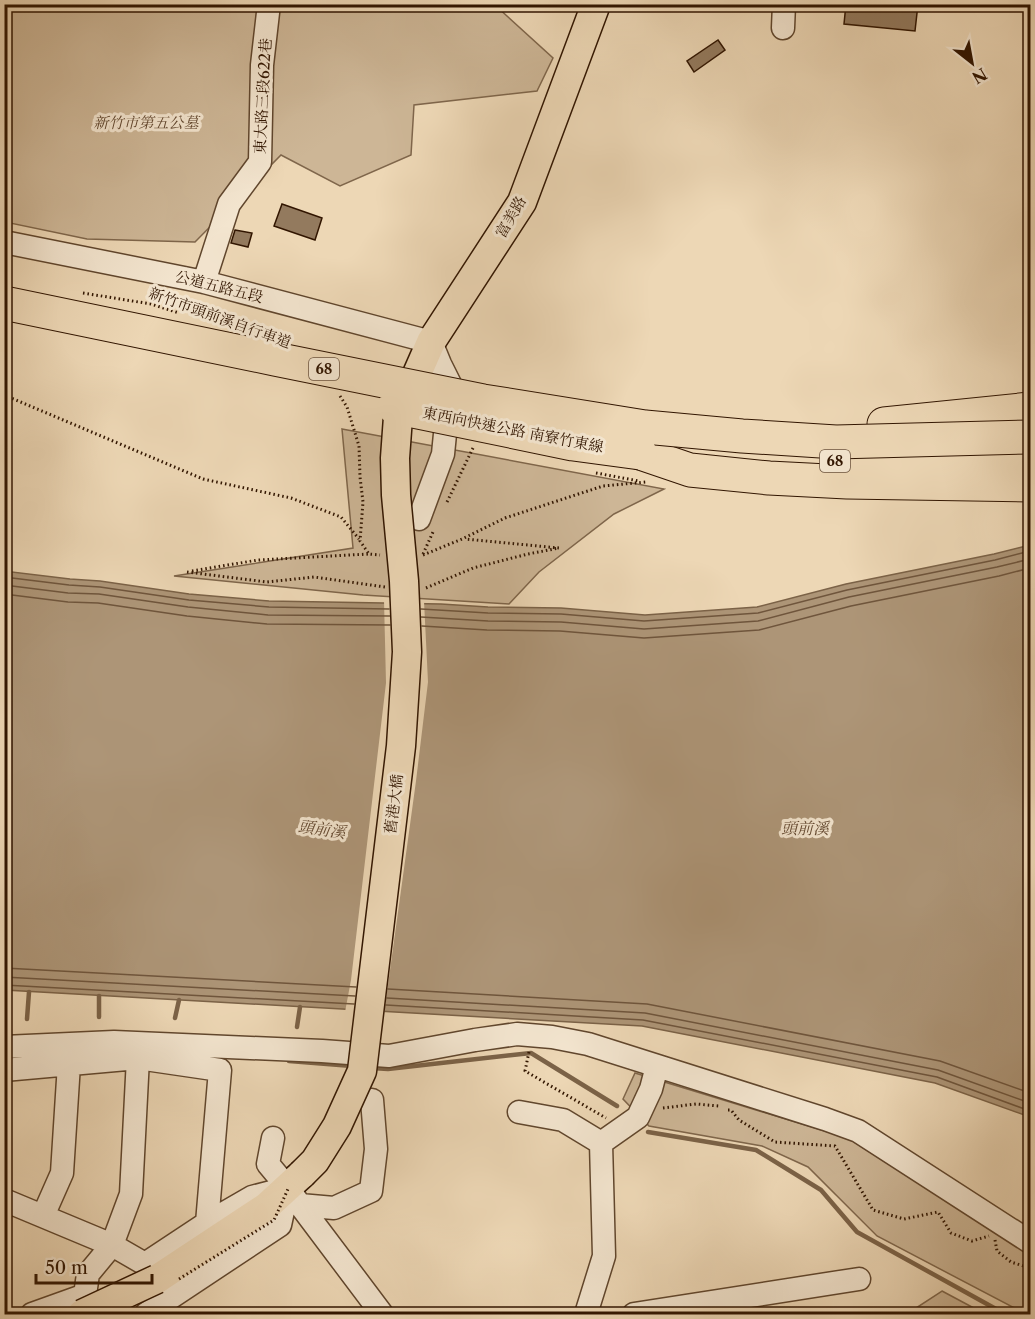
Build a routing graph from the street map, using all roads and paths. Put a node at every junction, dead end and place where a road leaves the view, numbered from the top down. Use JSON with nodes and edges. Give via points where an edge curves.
{"nodes":[{"id":1,"x":269,"y":4,"type":"edge"},
{"id":2,"x":596,"y":4,"type":"edge"},
{"id":3,"x":784,"y":4,"type":"edge"},
{"id":4,"x":783,"y":28,"type":"dead end"},
{"id":5,"x":4,"y":242,"type":"edge"},
{"id":6,"x":204,"y":282,"type":"junction"},
{"id":7,"x":77,"y":292,"type":"dead end"},
{"id":8,"x":4,"y":303,"type":"edge"},
{"id":9,"x":181,"y":314,"type":"dead end"},
{"id":10,"x":4,"y":325,"type":"edge"},
{"id":11,"x":431,"y":342,"type":"junction"},
{"id":12,"x":336,"y":390,"type":"dead end"},
{"id":13,"x":4,"y":395,"type":"edge"},
{"id":14,"x":1030,"y":409,"type":"edge"},
{"id":15,"x":398,"y":417,"type":"joint"},
{"id":16,"x":1030,"y":437,"type":"edge"},
{"id":17,"x":644,"y":454,"type":"junction"},
{"id":18,"x":1030,"y":456,"type":"edge"},
{"id":19,"x":1030,"y":485,"type":"edge"},
{"id":20,"x":419,"y":519,"type":"dead end"},
{"id":21,"x":360,"y":541,"type":"junction"},
{"id":22,"x":369,"y":554,"type":"junction"},
{"id":23,"x":390,"y":555,"type":"dead end"},
{"id":24,"x":422,"y":555,"type":"dead end"},
{"id":25,"x":187,"y":572,"type":"dead end"},
{"id":26,"x":4,"y":1047,"type":"edge"},
{"id":27,"x":138,"y":1058,"type":"junction"},
{"id":28,"x":528,"y":1060,"type":"dead end"},
{"id":29,"x":69,"y":1064,"type":"junction"},
{"id":30,"x":657,"y":1066,"type":"junction"},
{"id":31,"x":4,"y":1070,"type":"edge"},
{"id":32,"x":372,"y":1100,"type":"dead end"},
{"id":33,"x":644,"y":1105,"type":"junction"},
{"id":34,"x":519,"y":1112,"type":"dead end"},
{"id":35,"x":623,"y":1127,"type":"junction"},
{"id":36,"x":273,"y":1138,"type":"dead end"},
{"id":37,"x":601,"y":1143,"type":"junction"},
{"id":38,"x":297,"y":1189,"type":"junction"},
{"id":39,"x":4,"y":1200,"type":"edge"},
{"id":40,"x":43,"y":1216,"type":"junction"},
{"id":41,"x":207,"y":1223,"type":"junction"},
{"id":42,"x":1030,"y":1242,"type":"edge"},
{"id":43,"x":112,"y":1245,"type":"junction"},
{"id":44,"x":1030,"y":1268,"type":"edge"},
{"id":45,"x":168,"y":1279,"type":"junction"},
{"id":46,"x":859,"y":1279,"type":"dead end"},
{"id":47,"x":83,"y":1305,"type":"edge"},
{"id":48,"x":32,"y":1314,"type":"edge"},
{"id":49,"x":97,"y":1314,"type":"edge"},
{"id":50,"x":146,"y":1314,"type":"edge"},
{"id":51,"x":382,"y":1314,"type":"edge"},
{"id":52,"x":586,"y":1314,"type":"edge"},
{"id":53,"x":634,"y":1314,"type":"edge"}],
"edges":[{"from":1,"to":6,"type":"street","name":"東大路三段622巷","via":[[262,65],[260,162],[229,204]]},
{"from":2,"to":11,"type":"main road","name":"富美路","via":[[522,202]]},
{"from":3,"to":4,"type":"street"},
{"from":5,"to":6,"type":"street","name":"公道五路五段"},
{"from":6,"to":11,"type":"street","name":"公道五路五段"},
{"from":7,"to":9,"type":"path","name":"新竹市頭前溪自行車道","via":[[151,304]]},
{"from":8,"to":17,"type":"highway","name":"東西向快速公路 南寮竹東線","number":"68","bridge":true,"via":[[483,401]]},
{"from":10,"to":17,"type":"highway","name":"東西向快速公路 南寮竹東線","number":"68","bridge":true,"via":[[573,444]]},
{"from":11,"to":15,"type":"main road","name":"富美路"},
{"from":11,"to":20,"type":"street","via":[[450,384],[443,454]]},
{"from":12,"to":21,"type":"path","via":[[347,407],[359,447],[363,501]]},
{"from":13,"to":21,"type":"path","via":[[203,479],[291,498],[341,517]]},
{"from":14,"to":17,"type":"highway","bridge":true,"via":[[873,425],[778,429]]},
{"from":15,"to":38,"type":"main road","name":"舊港大橋","bridge":true,"via":[[396,495],[407,652],[401,746],[362,1071],[337,1126]]},
{"from":16,"to":17,"type":"highway","name":"東西向快速公路 南寮竹東線","number":"68","bridge":true,"via":[[836,442],[742,436]]},
{"from":17,"to":18,"type":"highway","name":"東西向快速公路 南寮竹東線","number":"68","via":[[739,460],[878,461]]},
{"from":17,"to":19,"type":"highway","via":[[690,470],[769,478]]},
{"from":17,"to":24,"type":"path","via":[[603,486],[505,518]]},
{"from":21,"to":22,"type":"path"},
{"from":22,"to":23,"type":"path"},
{"from":22,"to":25,"type":"path","via":[[258,560]]},
{"from":26,"to":30,"type":"street","via":[[114,1042],[389,1056],[517,1034],[588,1044]]},
{"from":27,"to":29,"type":"street"},
{"from":27,"to":41,"type":"street","via":[[220,1071]]},
{"from":27,"to":43,"type":"street","via":[[131,1194]]},
{"from":28,"to":35,"type":"path","via":[[525,1071]]},
{"from":29,"to":31,"type":"street"},
{"from":29,"to":40,"type":"street","via":[[63,1173]]},
{"from":30,"to":33,"type":"street"},
{"from":30,"to":42,"type":"street","via":[[858,1131]]},
{"from":32,"to":38,"type":"street","via":[[376,1149],[371,1191],[334,1208]]},
{"from":33,"to":35,"type":"street","via":[[638,1117]]},
{"from":33,"to":44,"type":"path","via":[[658,1109],[696,1104],[718,1106],[731,1110],[739,1120],[775,1142],[836,1146],[873,1210],[904,1219],[938,1212],[951,1233],[972,1241],[994,1235],[997,1251],[1011,1262]]},
{"from":34,"to":37,"type":"street","via":[[563,1120]]},
{"from":35,"to":37,"type":"street"},
{"from":36,"to":38,"type":"street","via":[[268,1164]]},
{"from":37,"to":52,"type":"street","via":[[604,1256]]},
{"from":38,"to":41,"type":"street","via":[[252,1197]]},
{"from":38,"to":45,"type":"main road","name":"舊港大橋"},
{"from":38,"to":45,"type":"path","bridge":true,"via":[[274,1220]]},
{"from":38,"to":50,"type":"street","via":[[280,1225]]},
{"from":38,"to":51,"type":"street"},
{"from":39,"to":40,"type":"street"},
{"from":40,"to":43,"type":"street"},
{"from":41,"to":43,"type":"street","via":[[145,1264]]},
{"from":43,"to":47,"type":"street","via":[[88,1274]]},
{"from":45,"to":47,"type":"main road","name":"舊港大橋","bridge":true},
{"from":46,"to":53,"type":"street"},
{"from":47,"to":48,"type":"street"},
{"from":47,"to":49,"type":"street"}]}
